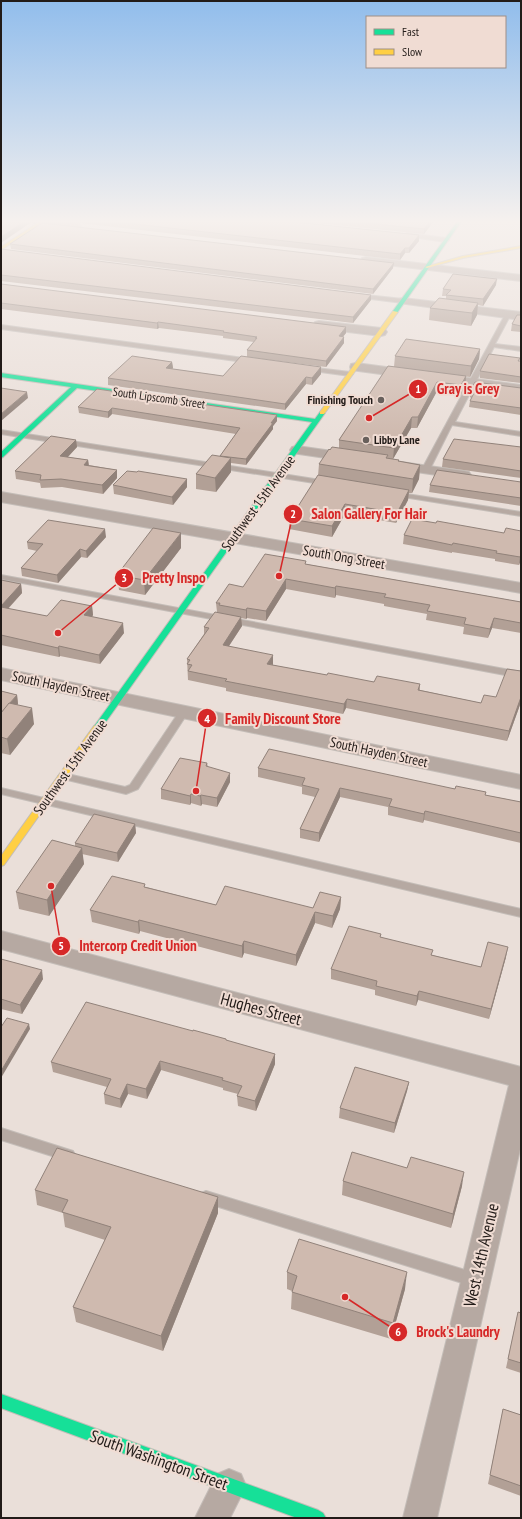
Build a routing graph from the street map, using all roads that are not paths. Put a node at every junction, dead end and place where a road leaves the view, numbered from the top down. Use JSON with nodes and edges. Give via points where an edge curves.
{"nodes":[{"id":1,"x":409,"y":293,"type":"edge"},
{"id":2,"x":348,"y":294,"type":"edge"},
{"id":3,"x":403,"y":301,"type":"junction"},
{"id":4,"x":508,"y":314,"type":"junction"},
{"id":5,"x":521,"y":316,"type":"edge"},
{"id":6,"x":310,"y":323,"type":"edge"},
{"id":7,"x":1,"y":327,"type":"edge"},
{"id":8,"x":381,"y":332,"type":"junction"},
{"id":9,"x":491,"y":345,"type":"junction"},
{"id":10,"x":521,"y":349,"type":"edge"},
{"id":11,"x":257,"y":362,"type":"edge"},
{"id":12,"x":304,"y":368,"type":"edge"},
{"id":13,"x":353,"y":371,"type":"junction"},
{"id":14,"x":1,"y":375,"type":"edge"},
{"id":15,"x":471,"y":383,"type":"junction"},
{"id":16,"x":76,"y":386,"type":"junction"},
{"id":17,"x":521,"y":390,"type":"edge"},
{"id":18,"x":317,"y":421,"type":"junction"},
{"id":19,"x":450,"y":423,"type":"junction"},
{"id":20,"x":1,"y":432,"type":"edge"},
{"id":21,"x":521,"y":434,"type":"edge"},
{"id":22,"x":23,"y":435,"type":"junction"},
{"id":23,"x":296,"y":450,"type":"junction"},
{"id":24,"x":1,"y":456,"type":"edge"},
{"id":25,"x":365,"y":460,"type":"edge"},
{"id":26,"x":380,"y":462,"type":"edge"},
{"id":27,"x":426,"y":469,"type":"junction"},
{"id":28,"x":278,"y":475,"type":"junction"},
{"id":29,"x":477,"y":477,"type":"edge"},
{"id":30,"x":333,"y":484,"type":"edge"},
{"id":31,"x":388,"y":493,"type":"edge"},
{"id":32,"x":1,"y":497,"type":"edge"},
{"id":33,"x":521,"y":514,"type":"edge"},
{"id":34,"x":234,"y":538,"type":"junction"},
{"id":35,"x":1,"y":578,"type":"edge"},
{"id":36,"x":521,"y":588,"type":"edge"},
{"id":37,"x":181,"y":612,"type":"junction"},
{"id":38,"x":1,"y":674,"type":"edge"},
{"id":39,"x":521,"y":675,"type":"edge"},
{"id":40,"x":119,"y":698,"type":"junction"},
{"id":41,"x":184,"y":711,"type":"junction"},
{"id":42,"x":63,"y":776,"type":"junction"},
{"id":43,"x":521,"y":782,"type":"edge"},
{"id":44,"x":1,"y":790,"type":"edge"},
{"id":45,"x":45,"y":801,"type":"junction"},
{"id":46,"x":1,"y":863,"type":"edge"},
{"id":47,"x":521,"y":912,"type":"edge"},
{"id":48,"x":1,"y":940,"type":"edge"},
{"id":49,"x":521,"y":1078,"type":"edge"},
{"id":50,"x":521,"y":1086,"type":"edge"},
{"id":51,"x":1,"y":1134,"type":"edge"},
{"id":52,"x":79,"y":1158,"type":"edge"},
{"id":53,"x":193,"y":1193,"type":"edge"},
{"id":54,"x":475,"y":1280,"type":"junction"},
{"id":55,"x":1,"y":1401,"type":"edge"},
{"id":56,"x":229,"y":1486,"type":"junction"},
{"id":57,"x":212,"y":1518,"type":"edge"},
{"id":58,"x":318,"y":1518,"type":"edge"},
{"id":59,"x":420,"y":1518,"type":"edge"}],
"edges":[{"from":1,"to":3,"type":"main road","name":"Southwest 15th Avenue"},
{"from":2,"to":3,"type":"lane"},
{"from":3,"to":4,"type":"street"},
{"from":3,"to":8,"type":"main road","name":"Southwest 15th Avenue"},
{"from":4,"to":5,"type":"street"},
{"from":4,"to":9,"type":"lane"},
{"from":6,"to":8,"type":"street"},
{"from":7,"to":11,"type":"lane"},
{"from":8,"to":13,"type":"main road","name":"Southwest 15th Avenue"},
{"from":9,"to":10,"type":"lane"},
{"from":9,"to":15,"type":"lane"},
{"from":12,"to":13,"type":"lane"},
{"from":13,"to":15,"type":"street"},
{"from":13,"to":18,"type":"main road","name":"Southwest 15th Avenue"},
{"from":14,"to":16,"type":"main road","name":"South Lipscomb Street"},
{"from":15,"to":17,"type":"street"},
{"from":15,"to":19,"type":"lane"},
{"from":16,"to":18,"type":"main road","name":"South Lipscomb Street"},
{"from":16,"to":22,"type":"main road"},
{"from":18,"to":23,"type":"main road","name":"Southwest 15th Avenue"},
{"from":19,"to":21,"type":"lane"},
{"from":19,"to":27,"type":"lane"},
{"from":20,"to":22,"type":"lane"},
{"from":22,"to":24,"type":"main road"},
{"from":22,"to":28,"type":"lane"},
{"from":23,"to":25,"type":"street"},
{"from":23,"to":28,"type":"main road","name":"Southwest 15th Avenue"},
{"from":26,"to":27,"type":"street"},
{"from":27,"to":29,"type":"street"},
{"from":28,"to":30,"type":"lane"},
{"from":28,"to":34,"type":"main road","name":"Southwest 15th Avenue"},
{"from":31,"to":33,"type":"lane"},
{"from":32,"to":34,"type":"street","name":"South Ong Street"},
{"from":34,"to":36,"type":"street","name":"South Ong Street"},
{"from":34,"to":37,"type":"main road","name":"Southwest 15th Avenue"},
{"from":35,"to":37,"type":"lane"},
{"from":37,"to":39,"type":"lane"},
{"from":37,"to":40,"type":"main road","name":"Southwest 15th Avenue"},
{"from":38,"to":40,"type":"street","name":"South Hayden Street"},
{"from":40,"to":41,"type":"street","name":"South Hayden Street"},
{"from":40,"to":42,"type":"main road","name":"Southwest 15th Avenue"},
{"from":41,"to":42,"type":"lane","via":[[134,787],[126,791]]},
{"from":41,"to":43,"type":"street","name":"South Hayden Street"},
{"from":42,"to":45,"type":"main road","name":"Southwest 15th Avenue"},
{"from":44,"to":45,"type":"lane"},
{"from":45,"to":46,"type":"main road","name":"Southwest 15th Avenue"},
{"from":45,"to":47,"type":"lane"},
{"from":48,"to":49,"type":"street","name":"Hughes Street"},
{"from":50,"to":54,"type":"street","name":"West 14th Avenue"},
{"from":51,"to":52,"type":"lane"},
{"from":53,"to":54,"type":"lane"},
{"from":54,"to":59,"type":"street","name":"West 14th Avenue"},
{"from":55,"to":56,"type":"main road","name":"South Washington Street"},
{"from":56,"to":57,"type":"street"},
{"from":56,"to":58,"type":"main road","name":"South Washington Street"}]}
